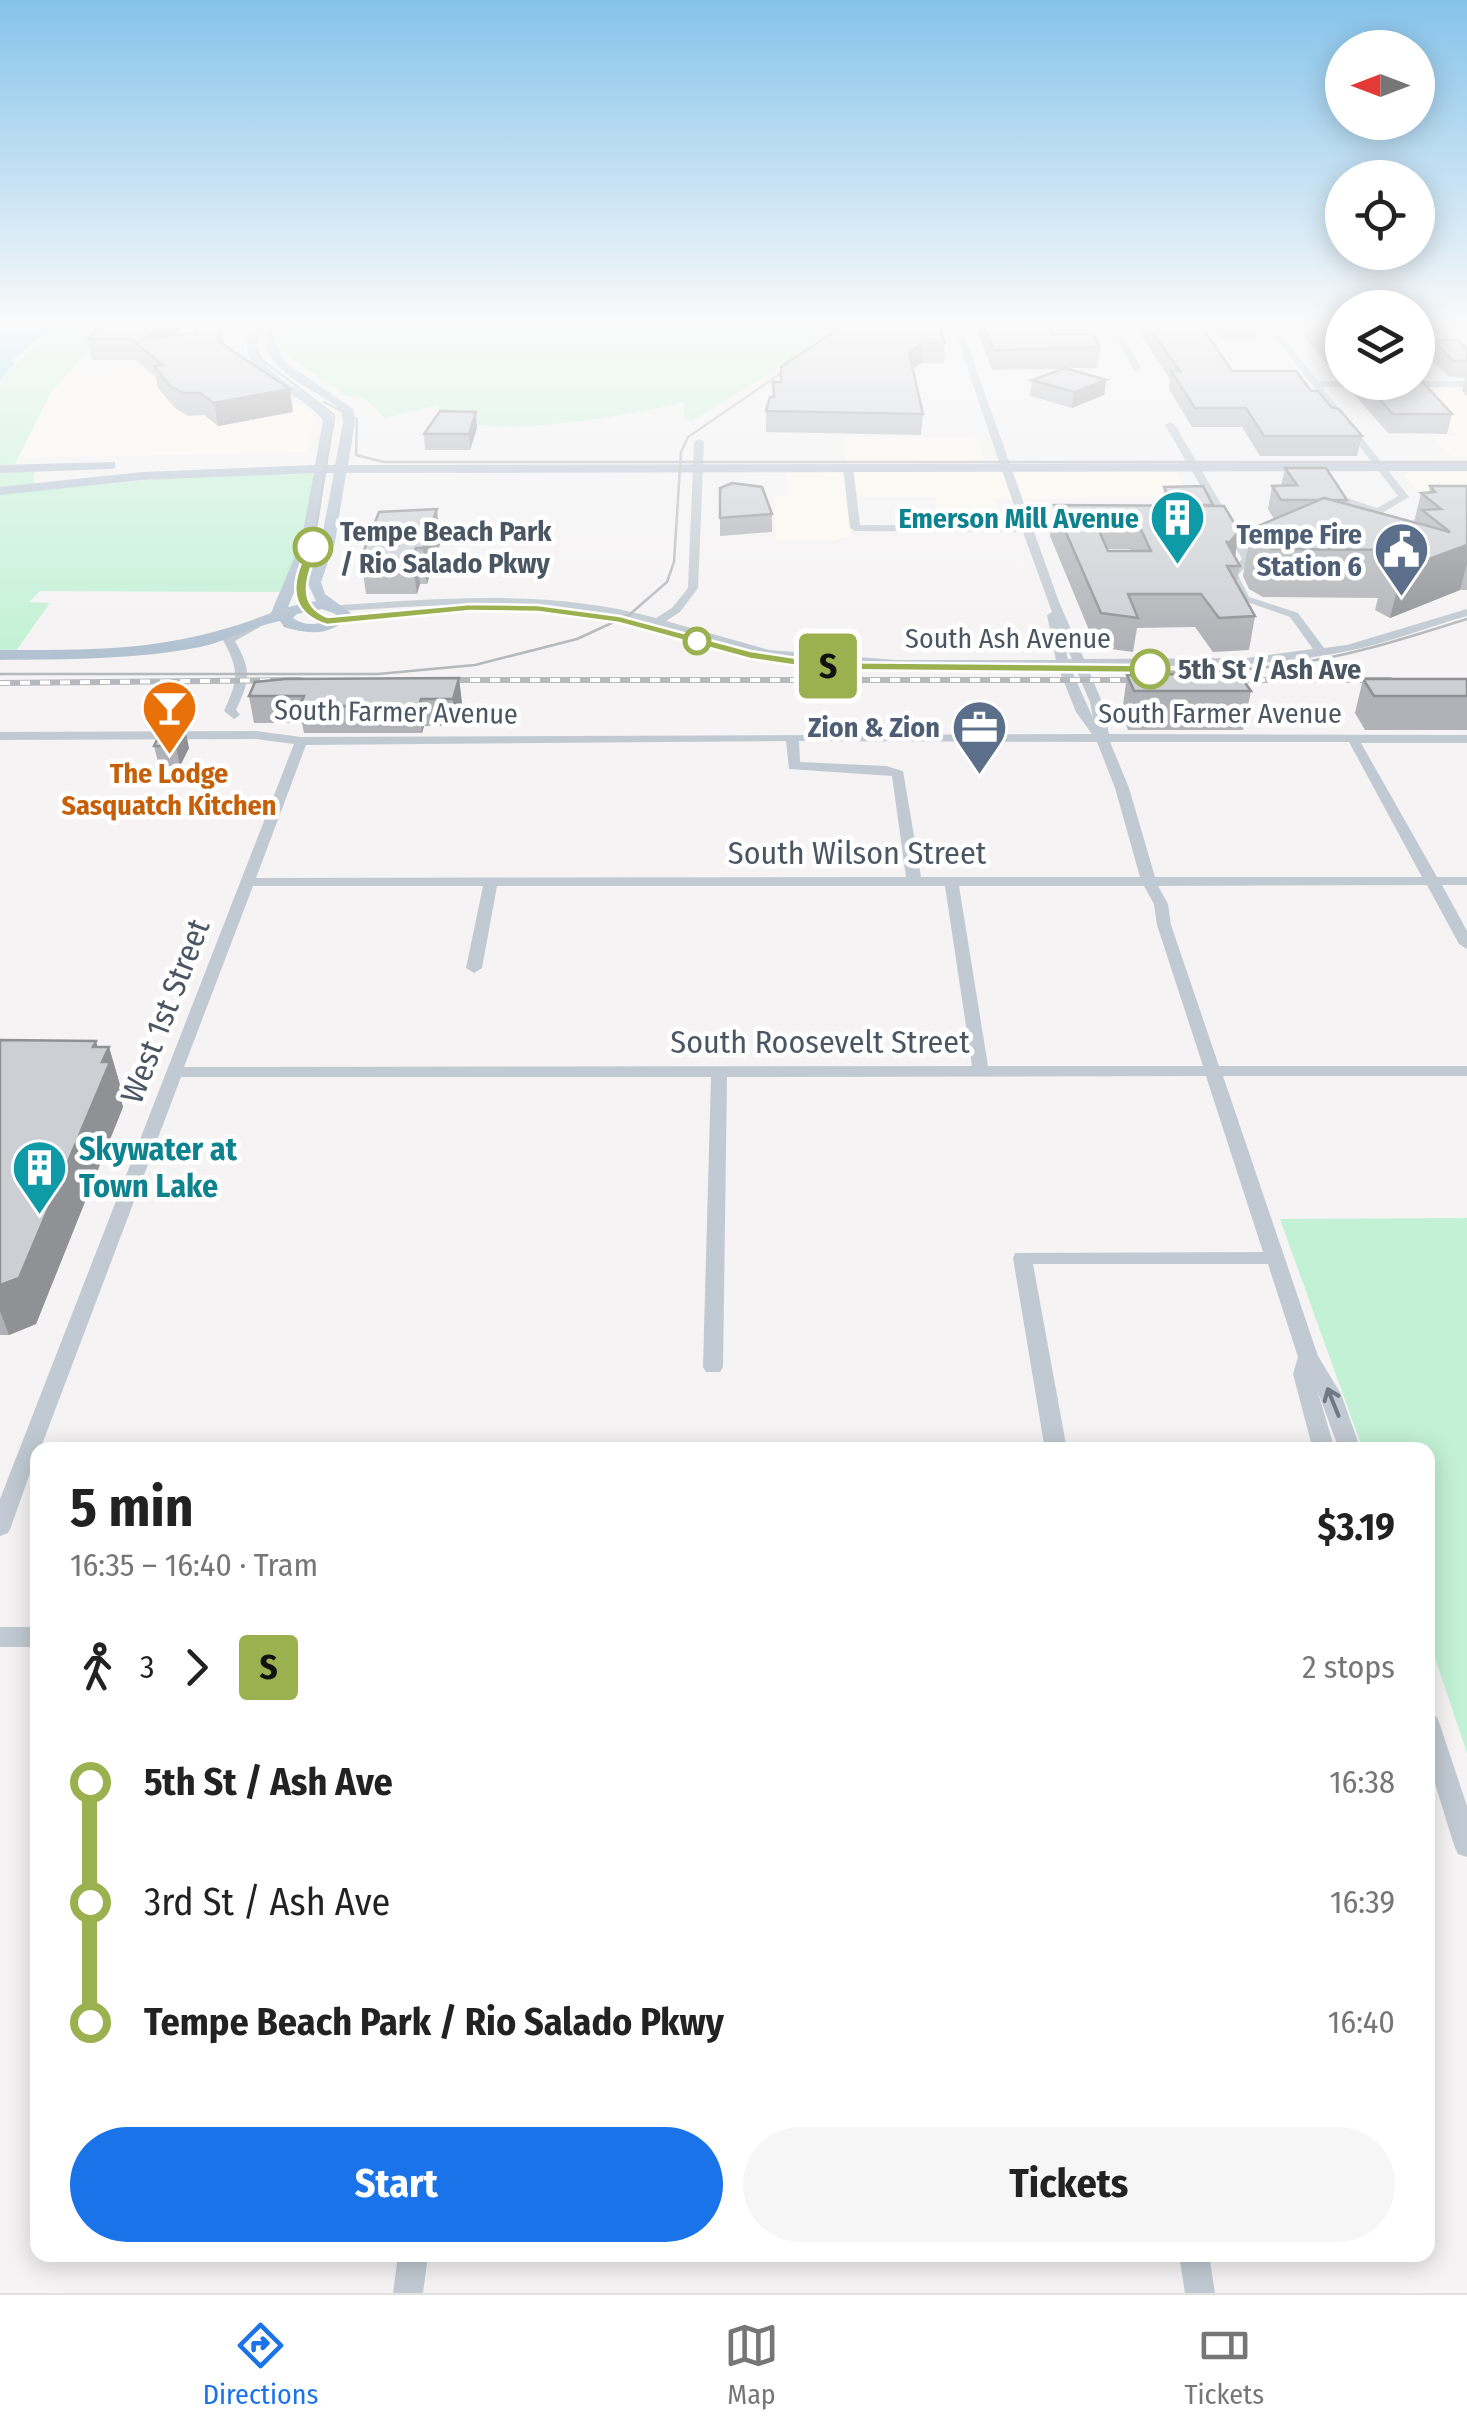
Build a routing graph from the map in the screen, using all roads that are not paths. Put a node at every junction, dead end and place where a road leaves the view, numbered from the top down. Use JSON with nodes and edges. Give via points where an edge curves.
{"nodes":[{"id":1,"x":326,"y":433,"type":"edge"},
{"id":2,"x":344,"y":433,"type":"edge"},
{"id":3,"x":992,"y":433,"type":"edge"},
{"id":4,"x":1175,"y":433,"type":"edge"},
{"id":5,"x":1356,"y":433,"type":"edge"},
{"id":6,"x":699,"y":442,"type":"dead end"},
{"id":7,"x":880,"y":462,"type":"junction"},
{"id":8,"x":697,"y":464,"type":"junction"},
{"id":9,"x":1193,"y":464,"type":"junction"},
{"id":10,"x":1381,"y":464,"type":"junction"},
{"id":11,"x":1467,"y":464,"type":"edge"},
{"id":12,"x":323,"y":465,"type":"junction"},
{"id":13,"x":340,"y":465,"type":"junction"},
{"id":14,"x":1003,"y":465,"type":"junction"},
{"id":15,"x":848,"y":467,"type":"junction"},
{"id":16,"x":0,"y":469,"type":"edge"},
{"id":17,"x":1332,"y":488,"type":"edge"},
{"id":18,"x":0,"y":491,"type":"edge"},
{"id":19,"x":314,"y":510,"type":"junction"},
{"id":20,"x":1379,"y":512,"type":"junction"},
{"id":21,"x":1095,"y":529,"type":"edge"},
{"id":22,"x":1198,"y":529,"type":"edge"},
{"id":23,"x":1231,"y":529,"type":"junction"},
{"id":24,"x":1028,"y":530,"type":"junction"},
{"id":25,"x":1289,"y":530,"type":"edge"},
{"id":26,"x":1344,"y":531,"type":"edge"},
{"id":27,"x":329,"y":534,"type":"junction"},
{"id":28,"x":1055,"y":606,"type":"junction"},
{"id":29,"x":337,"y":611,"type":"junction"},
{"id":30,"x":1467,"y":612,"type":"edge"},
{"id":31,"x":286,"y":614,"type":"junction"},
{"id":32,"x":657,"y":622,"type":"junction"},
{"id":33,"x":299,"y":628,"type":"junction"},
{"id":34,"x":242,"y":636,"type":"junction"},
{"id":35,"x":1322,"y":653,"type":"junction"},
{"id":36,"x":0,"y":655,"type":"edge"},
{"id":37,"x":0,"y":663,"type":"edge"},
{"id":38,"x":1064,"y":663,"type":"junction"},
{"id":39,"x":1081,"y":663,"type":"junction"},
{"id":40,"x":222,"y":735,"type":"junction"},
{"id":41,"x":0,"y":736,"type":"edge"},
{"id":42,"x":792,"y":736,"type":"junction"},
{"id":43,"x":1102,"y":738,"type":"junction"},
{"id":44,"x":1353,"y":739,"type":"junction"},
{"id":45,"x":1467,"y":739,"type":"edge"},
{"id":46,"x":301,"y":741,"type":"junction"},
{"id":47,"x":491,"y":881,"type":"junction"},
{"id":48,"x":914,"y":881,"type":"junction"},
{"id":49,"x":951,"y":881,"type":"junction"},
{"id":50,"x":1432,"y":881,"type":"junction"},
{"id":51,"x":1467,"y":881,"type":"edge"},
{"id":52,"x":248,"y":882,"type":"junction"},
{"id":53,"x":1149,"y":882,"type":"junction"},
{"id":54,"x":1467,"y":944,"type":"edge"},
{"id":55,"x":474,"y":968,"type":"dead end"},
{"id":56,"x":1467,"y":1071,"type":"edge"},
{"id":57,"x":173,"y":1072,"type":"junction"},
{"id":58,"x":718,"y":1072,"type":"junction"},
{"id":59,"x":981,"y":1072,"type":"junction"},
{"id":60,"x":1213,"y":1072,"type":"junction"},
{"id":61,"x":1275,"y":1258,"type":"junction"},
{"id":62,"x":1308,"y":1358,"type":"junction"},
{"id":63,"x":713,"y":1366,"type":"dead end"},
{"id":64,"x":32,"y":1442,"type":"edge"},
{"id":65,"x":1055,"y":1442,"type":"edge"},
{"id":66,"x":1322,"y":1442,"type":"edge"},
{"id":67,"x":1347,"y":1442,"type":"edge"},
{"id":68,"x":30,"y":1448,"type":"edge"},
{"id":69,"x":0,"y":1527,"type":"edge"},
{"id":70,"x":30,"y":1636,"type":"edge"},
{"id":71,"x":0,"y":1637,"type":"edge"},
{"id":72,"x":1435,"y":1747,"type":"edge"},
{"id":73,"x":1467,"y":1846,"type":"edge"},
{"id":74,"x":412,"y":2262,"type":"edge"},
{"id":75,"x":1195,"y":2262,"type":"edge"},
{"id":76,"x":408,"y":2293,"type":"edge"},
{"id":77,"x":1200,"y":2293,"type":"edge"}],
"edges":[{"from":1,"to":12,"type":"main road"},
{"from":2,"to":13,"type":"main road"},
{"from":3,"to":14,"type":"street"},
{"from":4,"to":9,"type":"street"},
{"from":5,"to":10,"type":"street"},
{"from":6,"to":8,"type":"street"},
{"from":7,"to":8,"type":"main road"},
{"from":7,"to":14,"type":"main road"},
{"from":7,"to":15,"type":"main road"},
{"from":8,"to":13,"type":"main road"},
{"from":8,"to":15,"type":"main road"},
{"from":8,"to":32,"type":"street","via":[[693,588]]},
{"from":9,"to":10,"type":"main road"},
{"from":9,"to":14,"type":"main road"},
{"from":9,"to":23,"type":"street"},
{"from":10,"to":11,"type":"main road"},
{"from":10,"to":20,"type":"street","via":[[1404,497]]},
{"from":12,"to":13,"type":"main road"},
{"from":12,"to":16,"type":"main road"},
{"from":12,"to":18,"type":"main road"},
{"from":12,"to":19,"type":"main road"},
{"from":13,"to":27,"type":"main road"},
{"from":14,"to":15,"type":"main road"},
{"from":14,"to":24,"type":"street"},
{"from":15,"to":24,"type":"street","via":[[855,528]]},
{"from":17,"to":20,"type":"street","via":[[1343,500]]},
{"from":19,"to":27,"type":"main road","via":[[323,514],[321,531]]},
{"from":19,"to":31,"type":"main road"},
{"from":20,"to":26,"type":"street"},
{"from":21,"to":24,"type":"street"},
{"from":22,"to":23,"type":"street"},
{"from":23,"to":25,"type":"street"},
{"from":23,"to":35,"type":"street","via":[[1248,558],[1232,575],[1245,598],[1294,616]]},
{"from":24,"to":28,"type":"street"},
{"from":27,"to":29,"type":"main road","via":[[314,586]]},
{"from":28,"to":38,"type":"street"},
{"from":28,"to":39,"type":"street"},
{"from":29,"to":31,"type":"main road"},
{"from":29,"to":32,"type":"street","name":"South Ash Avenue","via":[[490,602],[584,607]]},
{"from":29,"to":33,"type":"main road","via":[[325,627]]},
{"from":30,"to":35,"type":"street","name":"South Ash Avenue"},
{"from":31,"to":33,"type":"main road"},
{"from":31,"to":34,"type":"main road"},
{"from":32,"to":38,"type":"street","name":"South Ash Avenue","via":[[795,658]]},
{"from":33,"to":34,"type":"main road"},
{"from":34,"to":36,"type":"main road","via":[[142,650]]},
{"from":34,"to":37,"type":"main road","via":[[148,657]]},
{"from":34,"to":40,"type":"street","via":[[246,677]]},
{"from":35,"to":39,"type":"street","name":"South Ash Avenue","via":[[1246,662]]},
{"from":38,"to":39,"type":"street","name":"South Ash Avenue"},
{"from":38,"to":43,"type":"street"},
{"from":39,"to":43,"type":"street"},
{"from":40,"to":41,"type":"street","name":"South Farmer Avenue"},
{"from":40,"to":46,"type":"street","name":"South Farmer Avenue"},
{"from":42,"to":43,"type":"street","name":"South Farmer Avenue"},
{"from":42,"to":46,"type":"street","name":"South Farmer Avenue"},
{"from":42,"to":48,"type":"street","via":[[794,766],[898,774]]},
{"from":43,"to":44,"type":"street","name":"South Farmer Avenue"},
{"from":43,"to":53,"type":"street"},
{"from":44,"to":45,"type":"street","name":"South Farmer Avenue"},
{"from":44,"to":50,"type":"street"},
{"from":46,"to":52,"type":"street","name":"West 1st Street"},
{"from":47,"to":48,"type":"street","name":"South Wilson Street"},
{"from":47,"to":52,"type":"street","name":"South Wilson Street"},
{"from":47,"to":55,"type":"street"},
{"from":48,"to":49,"type":"street","name":"South Wilson Street"},
{"from":49,"to":53,"type":"street","name":"South Wilson Street"},
{"from":49,"to":59,"type":"street"},
{"from":50,"to":51,"type":"street","name":"South Wilson Street"},
{"from":50,"to":53,"type":"street","name":"South Wilson Street"},
{"from":50,"to":54,"type":"street"},
{"from":52,"to":57,"type":"street","name":"West 1st Street"},
{"from":53,"to":60,"type":"street"},
{"from":56,"to":60,"type":"street","name":"South Roosevelt Street"},
{"from":57,"to":58,"type":"street","name":"South Roosevelt Street"},
{"from":57,"to":64,"type":"street","name":"West 1st Street"},
{"from":58,"to":59,"type":"street","name":"South Roosevelt Street"},
{"from":58,"to":63,"type":"street"},
{"from":59,"to":60,"type":"street","name":"South Roosevelt Street"},
{"from":60,"to":61,"type":"street"},
{"from":61,"to":62,"type":"street"},
{"from":61,"to":65,"type":"street","via":[[1022,1258]]},
{"from":62,"to":66,"type":"street","via":[[1304,1385]]},
{"from":67,"to":62,"type":"street","one_way":true,"via":[[1331,1394]]},
{"from":68,"to":69,"type":"street","name":"West 1st Street"},
{"from":70,"to":71,"type":"street"},
{"from":72,"to":73,"type":"street"},
{"from":74,"to":76,"type":"street"},
{"from":75,"to":77,"type":"street"}]}
